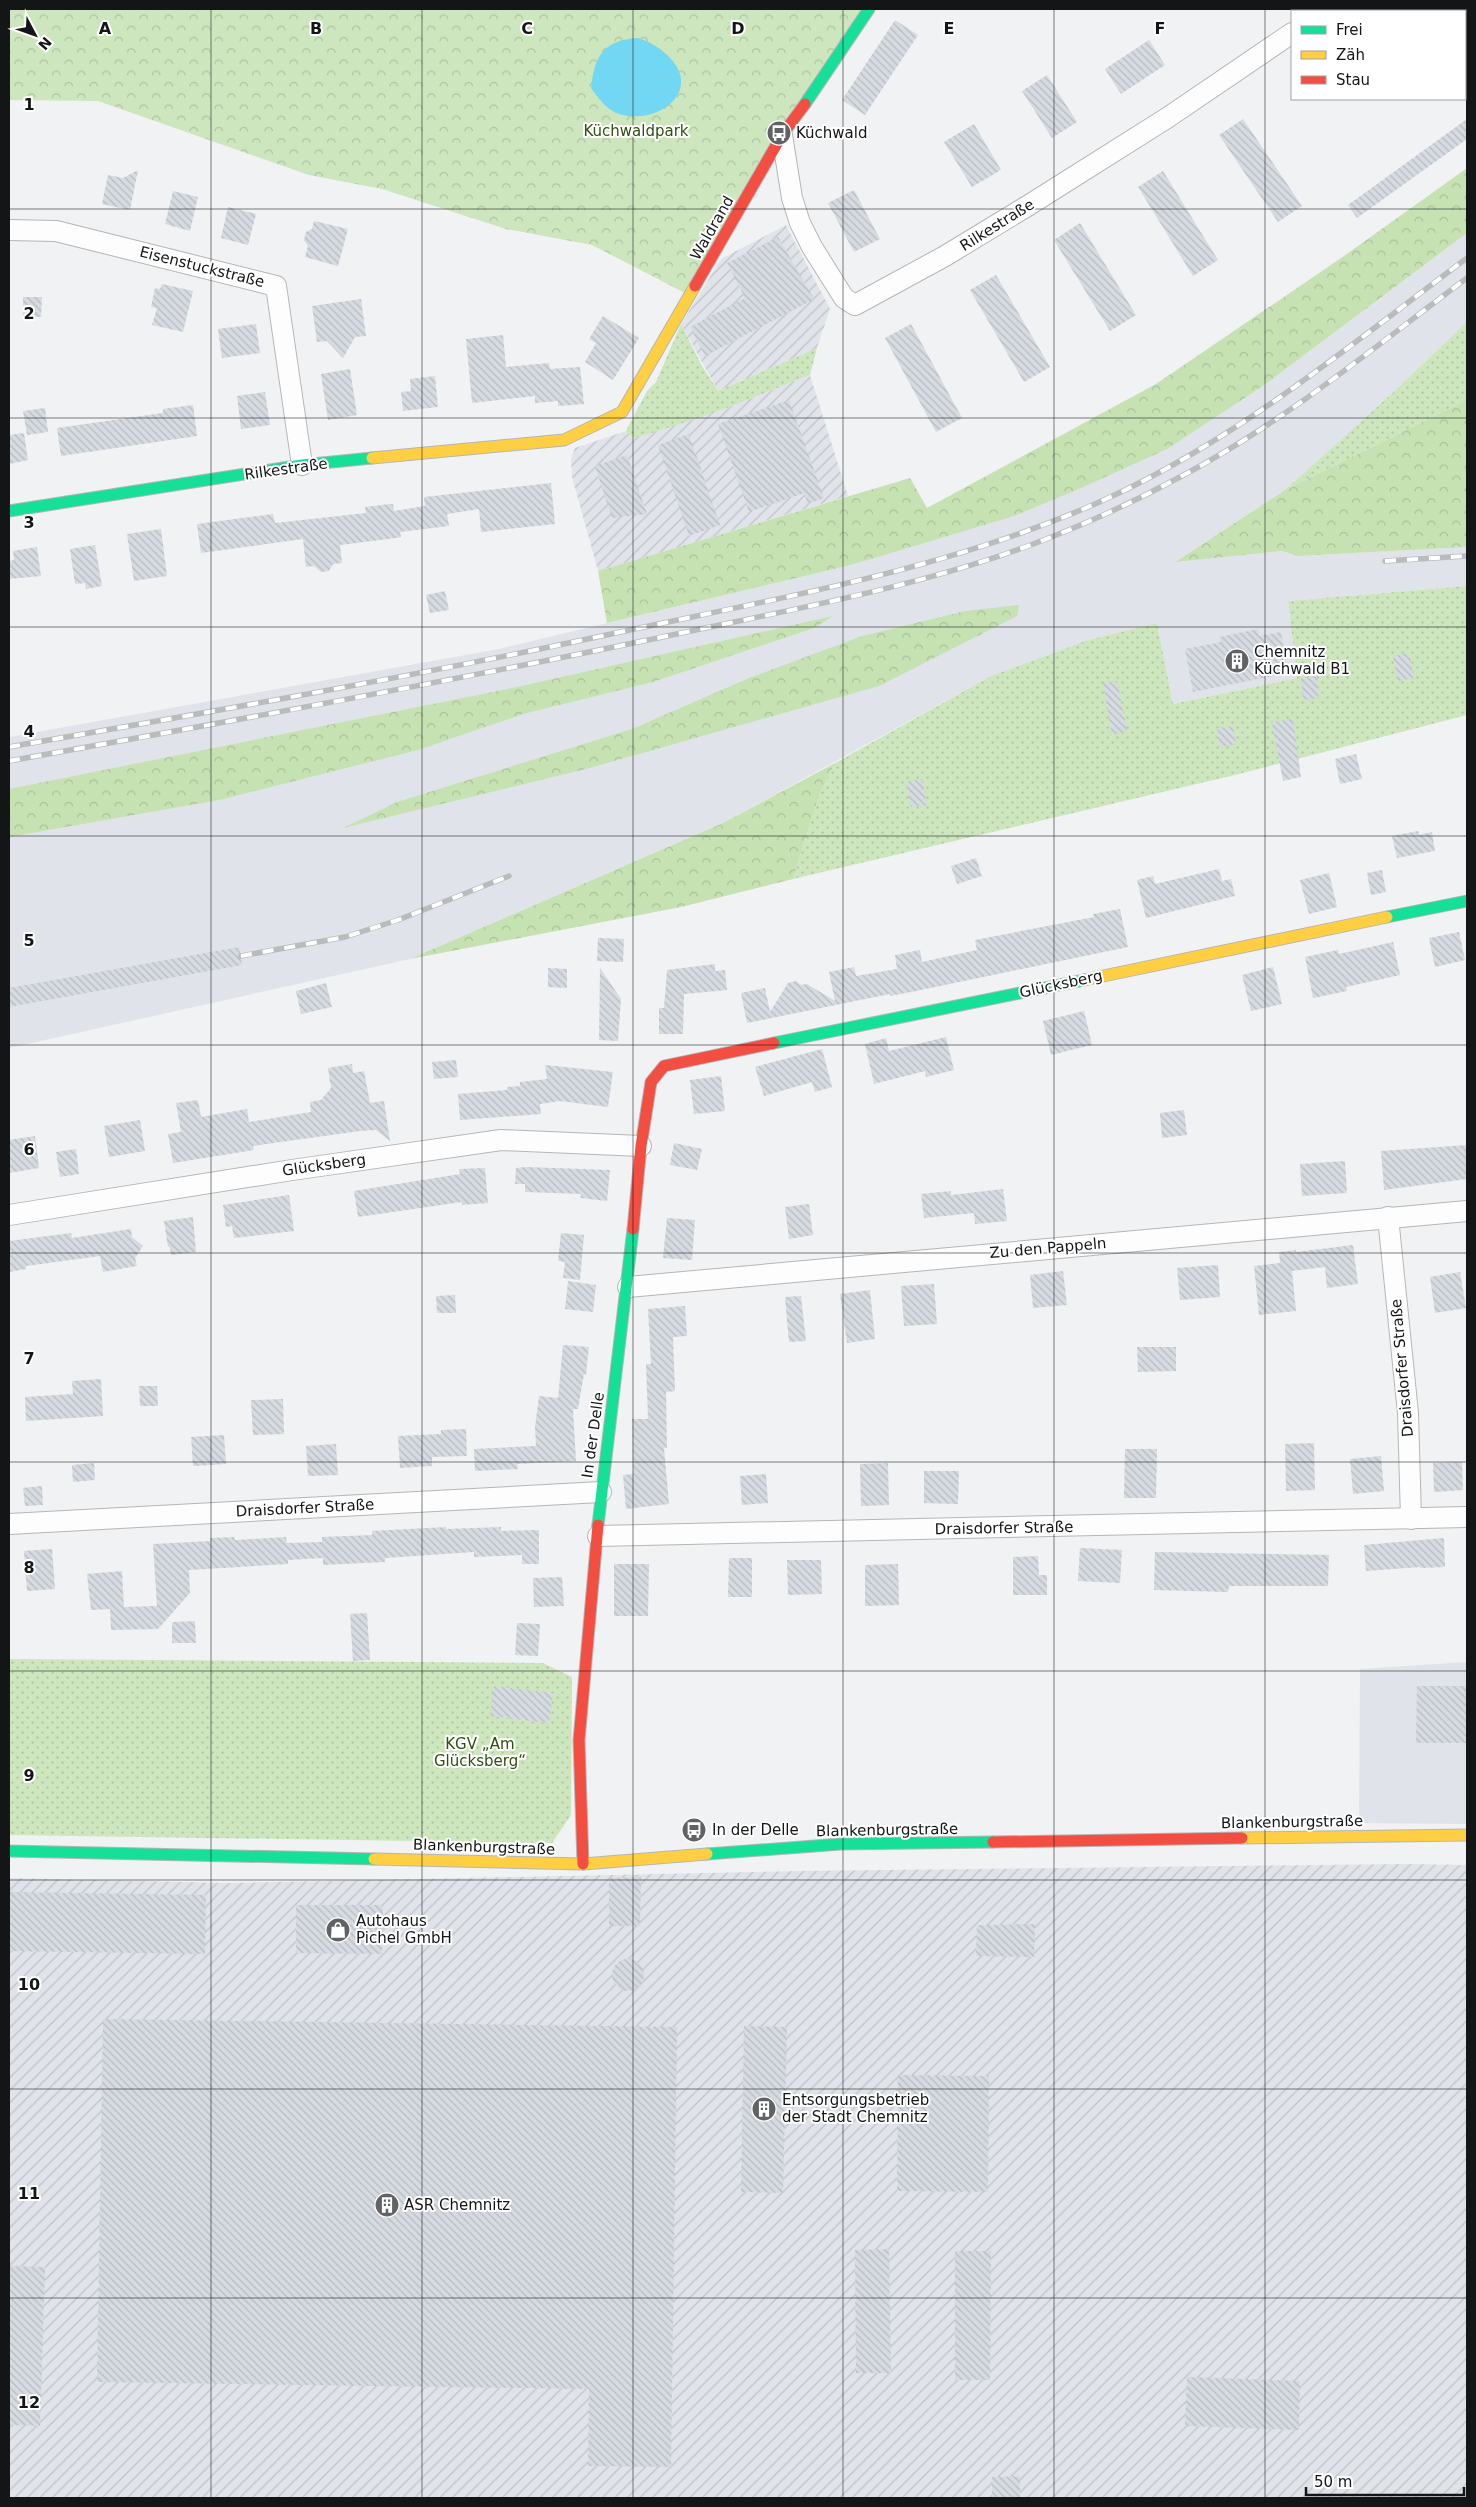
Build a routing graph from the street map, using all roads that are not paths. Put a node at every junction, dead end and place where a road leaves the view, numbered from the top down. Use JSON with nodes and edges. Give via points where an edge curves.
{"nodes":[{"id":1,"x":868,"y":9,"type":"edge"},
{"id":2,"x":1291,"y":33,"type":"edge"},
{"id":3,"x":782,"y":136,"type":"junction"},
{"id":4,"x":9,"y":230,"type":"edge"},
{"id":5,"x":564,"y":440,"type":"joint"},
{"id":6,"x":302,"y":465,"type":"junction"},
{"id":7,"x":9,"y":511,"type":"edge"},
{"id":8,"x":1467,"y":901,"type":"edge"},
{"id":9,"x":657,"y":1072,"type":"joint"},
{"id":10,"x":641,"y":1146,"type":"junction"},
{"id":11,"x":1467,"y":1211,"type":"edge"},
{"id":12,"x":9,"y":1215,"type":"edge"},
{"id":13,"x":1388,"y":1217,"type":"junction"},
{"id":14,"x":628,"y":1287,"type":"junction"},
{"id":15,"x":601,"y":1492,"type":"junction"},
{"id":16,"x":1467,"y":1517,"type":"edge"},
{"id":17,"x":1411,"y":1519,"type":"junction"},
{"id":18,"x":9,"y":1524,"type":"edge"},
{"id":19,"x":598,"y":1536,"type":"junction"},
{"id":20,"x":1467,"y":1835,"type":"edge"},
{"id":21,"x":9,"y":1851,"type":"edge"},
{"id":22,"x":583,"y":1864,"type":"junction"}],
"edges":[{"from":1,"to":3,"type":"street","name":"Waldrand"},
{"from":2,"to":3,"type":"street","name":"Rilkestraße","via":[[1167,118],[1029,205],[855,305],[844,298],[800,223],[792,198]]},
{"from":3,"to":5,"type":"street","name":"Waldrand","via":[[622,412]]},
{"from":4,"to":6,"type":"street","name":"Eisenstuckstraße","via":[[56,231],[276,286]]},
{"from":5,"to":6,"type":"street","name":"Rilkestraße"},
{"from":6,"to":7,"type":"street","name":"Rilkestraße"},
{"from":8,"to":9,"type":"street","name":"Glücksberg","via":[[664,1066]]},
{"from":9,"to":10,"type":"street","name":"In der Delle","via":[[651,1082]]},
{"from":10,"to":12,"type":"street","name":"Glücksberg","via":[[501,1140]]},
{"from":10,"to":14,"type":"street","name":"In der Delle"},
{"from":11,"to":13,"type":"street","name":"Zu den Pappeln"},
{"from":13,"to":14,"type":"street","name":"Zu den Pappeln"},
{"from":13,"to":17,"type":"street","name":"Draisdorfer Straße","via":[[1408,1412]]},
{"from":14,"to":15,"type":"street","name":"In der Delle"},
{"from":15,"to":18,"type":"street","name":"Draisdorfer Straße"},
{"from":15,"to":19,"type":"street","name":"In der Delle"},
{"from":16,"to":17,"type":"street","name":"Draisdorfer Straße"},
{"from":17,"to":19,"type":"street","name":"Draisdorfer Straße"},
{"from":19,"to":22,"type":"street","name":"In der Delle","via":[[579,1740]]},
{"from":20,"to":22,"type":"street","name":"Blankenburgstraße","via":[[841,1844]]},
{"from":21,"to":22,"type":"street","name":"Blankenburgstraße"}]}
